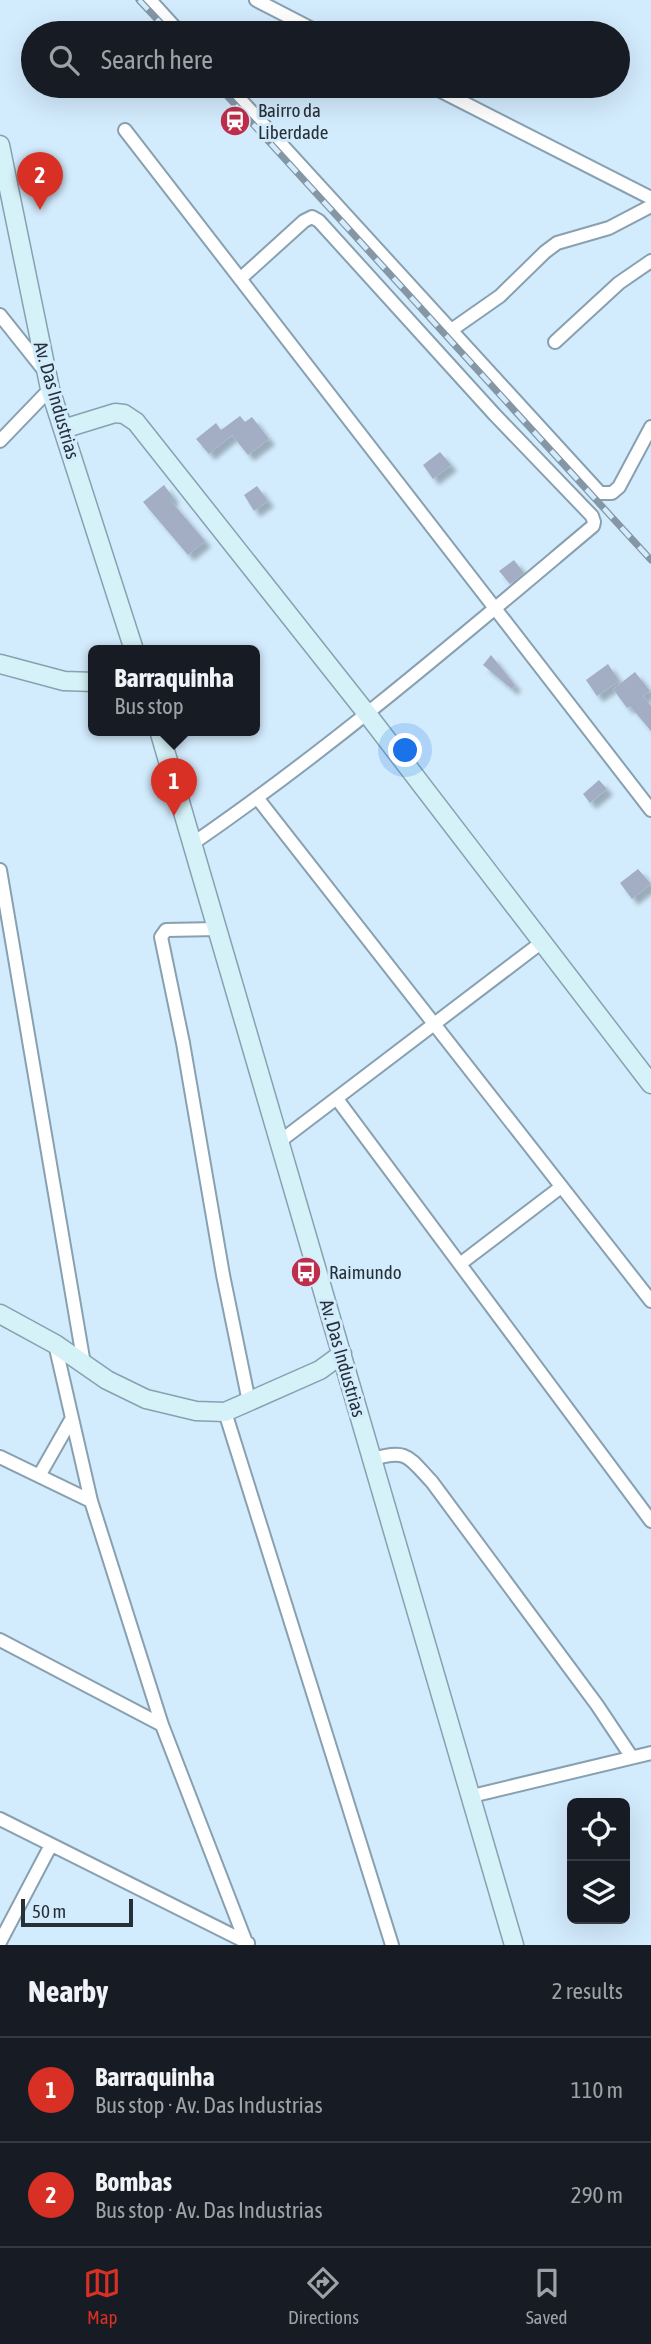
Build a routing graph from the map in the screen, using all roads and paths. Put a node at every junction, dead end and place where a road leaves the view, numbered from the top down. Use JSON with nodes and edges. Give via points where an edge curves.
{"nodes":[{"id":1,"x":150,"y":0,"type":"edge"},
{"id":2,"x":256,"y":0,"type":"edge"},
{"id":3,"x":169,"y":21,"type":"edge"},
{"id":4,"x":297,"y":21,"type":"edge"},
{"id":5,"x":239,"y":98,"type":"edge"},
{"id":6,"x":455,"y":98,"type":"edge"},
{"id":7,"x":125,"y":130,"type":"dead end"},
{"id":8,"x":0,"y":145,"type":"edge"},
{"id":9,"x":4,"y":175,"type":"edge"},
{"id":10,"x":651,"y":198,"type":"edge"},
{"id":11,"x":651,"y":206,"type":"edge"},
{"id":12,"x":651,"y":261,"type":"edge"},
{"id":13,"x":240,"y":279,"type":"junction"},
{"id":14,"x":0,"y":315,"type":"edge"},
{"id":15,"x":450,"y":331,"type":"junction"},
{"id":16,"x":555,"y":342,"type":"dead end"},
{"id":17,"x":48,"y":380,"type":"junction"},
{"id":18,"x":651,"y":427,"type":"edge"},
{"id":19,"x":64,"y":429,"type":"junction"},
{"id":20,"x":0,"y":441,"type":"edge"},
{"id":21,"x":496,"y":608,"type":"junction"},
{"id":22,"x":132,"y":645,"type":"edge"},
{"id":23,"x":0,"y":664,"type":"edge"},
{"id":24,"x":88,"y":682,"type":"edge"},
{"id":25,"x":368,"y":715,"type":"junction"},
{"id":26,"x":161,"y":736,"type":"edge"},
{"id":27,"x":258,"y":799,"type":"junction"},
{"id":28,"x":651,"y":810,"type":"edge"},
{"id":29,"x":192,"y":844,"type":"junction"},
{"id":30,"x":0,"y":870,"type":"edge"},
{"id":31,"x":217,"y":929,"type":"junction"},
{"id":32,"x":542,"y":942,"type":"junction"},
{"id":33,"x":433,"y":1024,"type":"junction"},
{"id":34,"x":651,"y":1084,"type":"edge"},
{"id":35,"x":337,"y":1099,"type":"junction"},
{"id":36,"x":279,"y":1142,"type":"junction"},
{"id":37,"x":561,"y":1187,"type":"junction"},
{"id":38,"x":460,"y":1264,"type":"junction"},
{"id":39,"x":651,"y":1301,"type":"edge"},
{"id":40,"x":0,"y":1314,"type":"edge"},
{"id":41,"x":55,"y":1344,"type":"junction"},
{"id":42,"x":342,"y":1354,"type":"junction"},
{"id":43,"x":84,"y":1364,"type":"junction"},
{"id":44,"x":249,"y":1402,"type":"junction"},
{"id":45,"x":225,"y":1412,"type":"junction"},
{"id":46,"x":72,"y":1418,"type":"junction"},
{"id":47,"x":0,"y":1457,"type":"edge"},
{"id":48,"x":373,"y":1460,"type":"junction"},
{"id":49,"x":39,"y":1476,"type":"junction"},
{"id":50,"x":91,"y":1501,"type":"junction"},
{"id":51,"x":651,"y":1521,"type":"edge"},
{"id":52,"x":0,"y":1640,"type":"edge"},
{"id":53,"x":162,"y":1725,"type":"junction"},
{"id":54,"x":651,"y":1753,"type":"edge"},
{"id":55,"x":631,"y":1756,"type":"junction"},
{"id":56,"x":472,"y":1796,"type":"junction"},
{"id":57,"x":0,"y":1819,"type":"edge"},
{"id":58,"x":51,"y":1845,"type":"junction"},
{"id":59,"x":0,"y":1942,"type":"edge"},
{"id":60,"x":248,"y":1944,"type":"edge"},
{"id":61,"x":392,"y":1945,"type":"edge"},
{"id":62,"x":514,"y":1945,"type":"edge"}],
"edges":[{"from":1,"to":3,"type":"street"},
{"from":2,"to":4,"type":"street"},
{"from":5,"to":15,"type":"street"},
{"from":6,"to":10,"type":"street"},
{"from":7,"to":13,"type":"street"},
{"from":8,"to":9,"type":"main road","name":"Av. Das Industrias"},
{"from":9,"to":17,"type":"main road","name":"Av. Das Industrias"},
{"from":11,"to":15,"type":"street","via":[[609,228],[557,243],[500,296]]},
{"from":12,"to":16,"type":"street","via":[[619,283]]},
{"from":13,"to":21,"type":"street"},
{"from":13,"to":21,"type":"street","via":[[304,221],[312,217],[319,221],[592,516],[593,526]]},
{"from":14,"to":17,"type":"street"},
{"from":15,"to":18,"type":"street","via":[[600,494],[619,487]]},
{"from":17,"to":19,"type":"main road","name":"Av. Das Industrias"},
{"from":17,"to":20,"type":"street"},
{"from":19,"to":22,"type":"main road","name":"Av. Das Industrias"},
{"from":19,"to":25,"type":"main road","via":[[115,413],[136,422]]},
{"from":21,"to":25,"type":"street"},
{"from":21,"to":28,"type":"street"},
{"from":23,"to":24,"type":"main road","via":[[64,681]]},
{"from":25,"to":27,"type":"street"},
{"from":25,"to":32,"type":"main road"},
{"from":26,"to":29,"type":"main road","name":"Av. Das Industrias"},
{"from":27,"to":29,"type":"street"},
{"from":27,"to":33,"type":"street"},
{"from":29,"to":31,"type":"main road","name":"Av. Das Industrias"},
{"from":30,"to":43,"type":"street"},
{"from":31,"to":36,"type":"main road","name":"Av. Das Industrias"},
{"from":31,"to":44,"type":"street","via":[[166,930],[161,937]]},
{"from":32,"to":33,"type":"street"},
{"from":32,"to":34,"type":"main road"},
{"from":33,"to":35,"type":"street"},
{"from":33,"to":37,"type":"street"},
{"from":35,"to":36,"type":"street"},
{"from":35,"to":38,"type":"street"},
{"from":36,"to":42,"type":"main road","name":"Av. Das Industrias"},
{"from":37,"to":38,"type":"street"},
{"from":37,"to":39,"type":"street"},
{"from":38,"to":51,"type":"street"},
{"from":40,"to":41,"type":"main road"},
{"from":41,"to":43,"type":"main road"},
{"from":41,"to":46,"type":"street"},
{"from":42,"to":44,"type":"main road","via":[[320,1370]]},
{"from":42,"to":48,"type":"main road","name":"Av. Das Industrias"},
{"from":43,"to":45,"type":"main road","via":[[146,1399],[196,1411]]},
{"from":44,"to":45,"type":"main road"},
{"from":45,"to":61,"type":"street"},
{"from":46,"to":49,"type":"street"},
{"from":46,"to":50,"type":"street"},
{"from":47,"to":49,"type":"street"},
{"from":48,"to":55,"type":"street","via":[[394,1452],[409,1457],[432,1482]]},
{"from":48,"to":56,"type":"main road","name":"Av. Das Industrias"},
{"from":49,"to":50,"type":"street"},
{"from":50,"to":53,"type":"street"},
{"from":52,"to":53,"type":"street"},
{"from":53,"to":60,"type":"street"},
{"from":54,"to":55,"type":"street"},
{"from":55,"to":56,"type":"street"},
{"from":56,"to":62,"type":"main road","name":"Av. Das Industrias"},
{"from":57,"to":58,"type":"street"},
{"from":58,"to":59,"type":"street"},
{"from":58,"to":60,"type":"street"}]}
